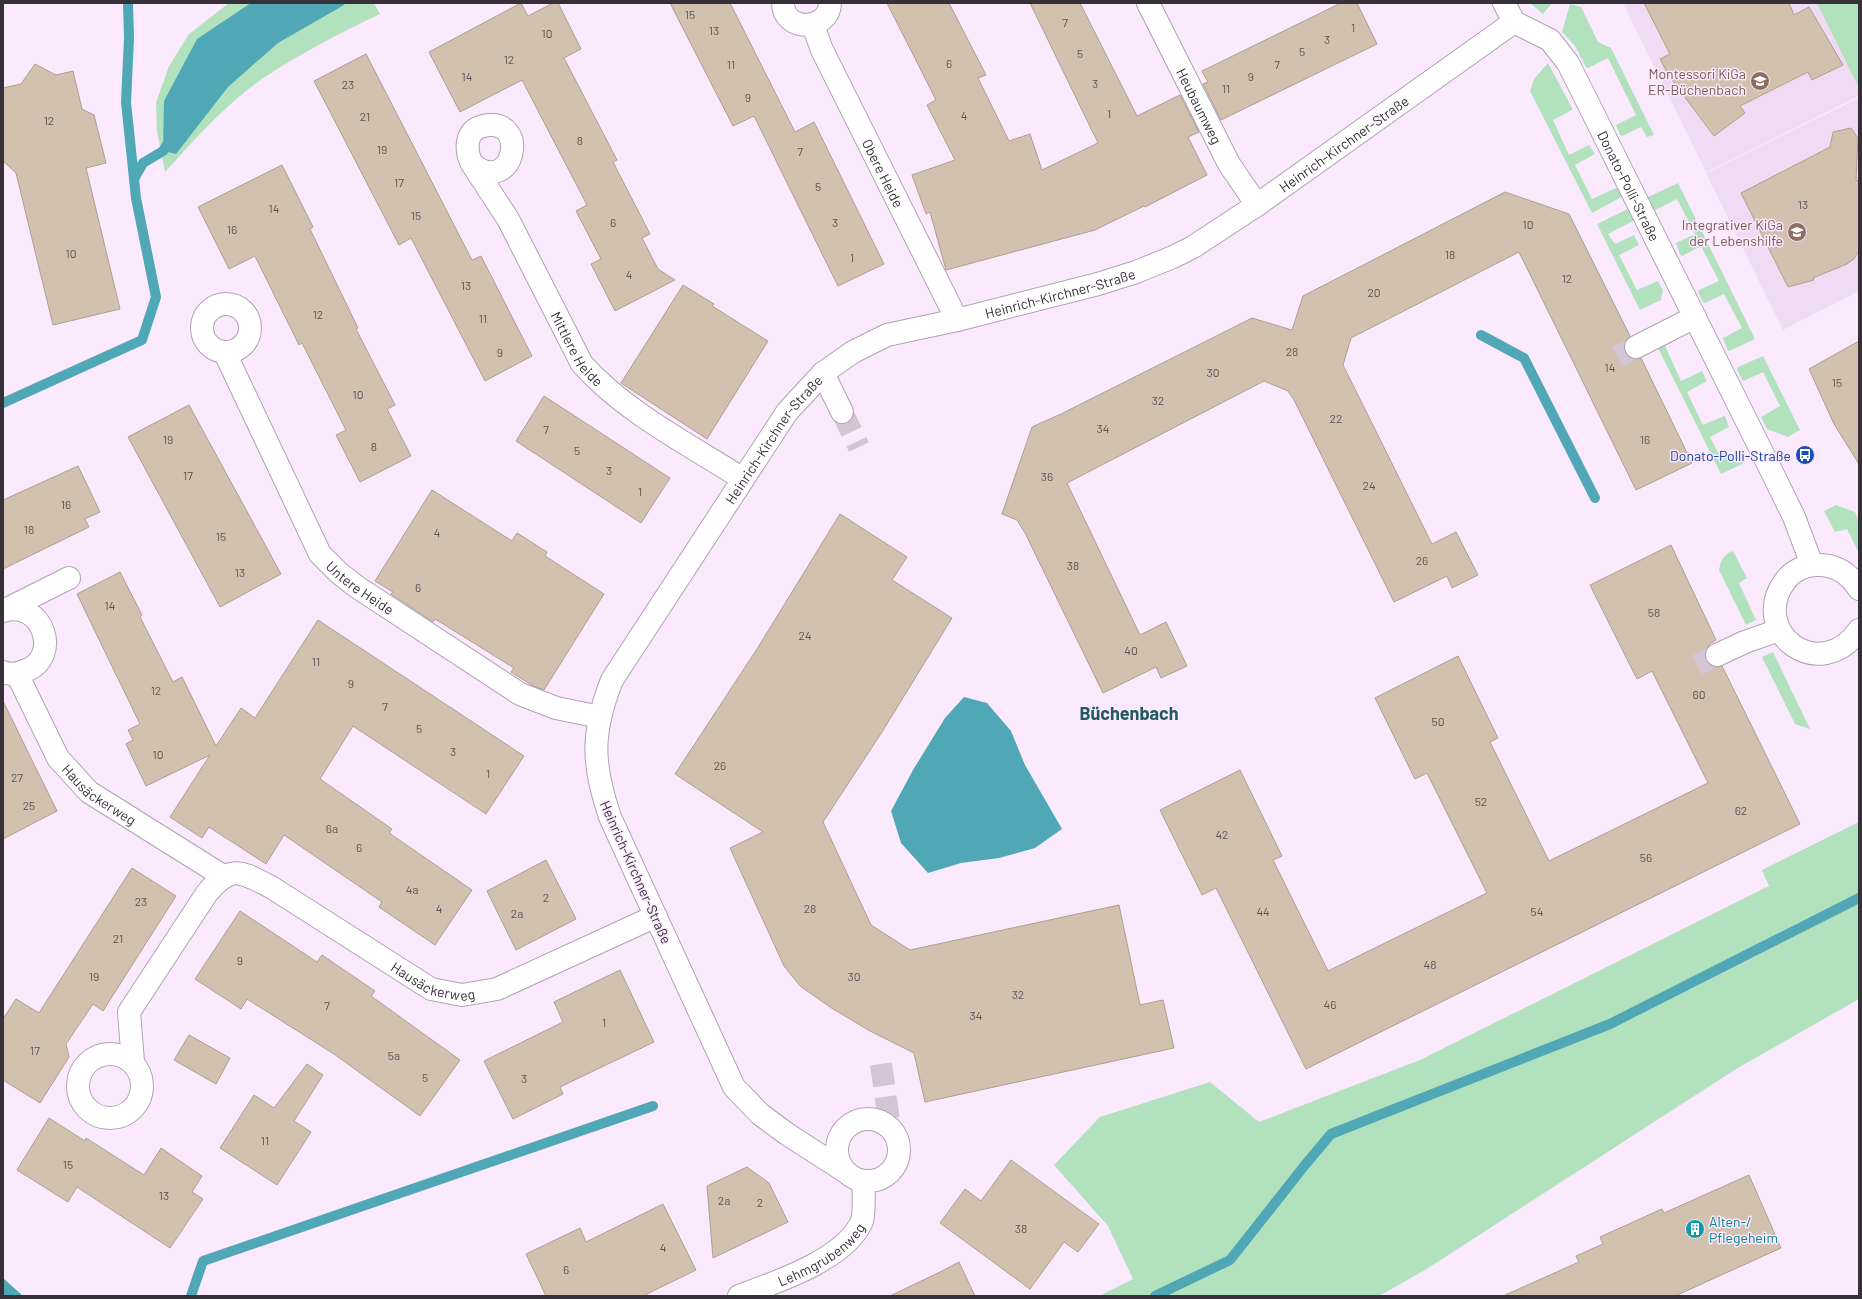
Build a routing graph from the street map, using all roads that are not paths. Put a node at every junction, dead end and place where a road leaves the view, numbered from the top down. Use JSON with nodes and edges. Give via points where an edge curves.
{"nodes":[{"id":1,"x":783,"y":3,"type":"edge"},
{"id":2,"x":830,"y":3,"type":"edge"},
{"id":3,"x":1148,"y":3,"type":"edge"},
{"id":4,"x":1504,"y":3,"type":"edge"},
{"id":5,"x":1514,"y":22,"type":"junction"},
{"id":6,"x":813,"y":25,"type":"junction"},
{"id":7,"x":472,"y":164,"type":"dead end"},
{"id":8,"x":1257,"y":205,"type":"junction"},
{"id":9,"x":1695,"y":317,"type":"junction"},
{"id":10,"x":957,"y":320,"type":"junction"},
{"id":11,"x":1636,"y":347,"type":"tunnel mouth"},
{"id":12,"x":225,"y":353,"type":"dead end"},
{"id":13,"x":823,"y":373,"type":"junction"},
{"id":14,"x":842,"y":412,"type":"tunnel mouth"},
{"id":15,"x":743,"y":480,"type":"junction"},
{"id":16,"x":1812,"y":565,"type":"junction"},
{"id":17,"x":69,"y":578,"type":"dead end"},
{"id":18,"x":1859,"y":588,"type":"edge"},
{"id":19,"x":4,"y":611,"type":"edge"},
{"id":20,"x":1779,"y":630,"type":"junction"},
{"id":21,"x":1859,"y":630,"type":"edge"},
{"id":22,"x":1717,"y":656,"type":"tunnel mouth"},
{"id":23,"x":10,"y":673,"type":"edge"},
{"id":24,"x":600,"y":717,"type":"junction"},
{"id":25,"x":223,"y":876,"type":"junction"},
{"id":26,"x":656,"y":916,"type":"junction"},
{"id":27,"x":133,"y":1062,"type":"dead end"},
{"id":28,"x":855,"y":1176,"type":"joint"},
{"id":29,"x":739,"y":1296,"type":"edge"}],
"edges":[{"from":1,"to":6,"type":"street","via":[[785,12],[794,21],[806,26]]},
{"from":2,"to":6,"type":"street","via":[[822,21]]},
{"from":3,"to":8,"type":"street","name":"Heubaumweg","via":[[1229,164]]},
{"from":4,"to":5,"type":"street"},
{"from":5,"to":8,"type":"street","name":"Heinrich-Kirchner-Straße"},
{"from":5,"to":9,"type":"street","name":"Donato-Polli-Straße","via":[[1550,40],[1568,63]]},
{"from":6,"to":10,"type":"street","name":"Obere Heide","via":[[822,50]]},
{"from":7,"to":15,"type":"street","name":"Mittlere Heide","via":[[508,219],[582,364],[600,383],[642,416]]},
{"from":8,"to":10,"type":"street","name":"Heinrich-Kirchner-Straße","via":[[1193,247],[1136,272]]},
{"from":9,"to":11,"type":"street"},
{"from":9,"to":16,"type":"street","name":"Donato-Polli-Straße","via":[[1790,510]]},
{"from":10,"to":13,"type":"street","name":"Heinrich-Kirchner-Straße","via":[[887,335],[853,352]]},
{"from":12,"to":24,"type":"street","name":"Untere Heide","via":[[320,554],[339,573],[520,694],[556,708]]},
{"from":13,"to":14,"type":"street"},
{"from":13,"to":15,"type":"street","name":"Heinrich-Kirchner-Straße","via":[[787,412]]},
{"from":15,"to":24,"type":"street","name":"Heinrich-Kirchner-Straße","via":[[612,680]]},
{"from":16,"to":18,"type":"street","via":[[1826,564],[1839,569],[1851,577]]},
{"from":16,"to":20,"type":"street","via":[[1799,569],[1779,588],[1775,602]]},
{"from":17,"to":19,"type":"street","name":"Hausäckerweg"},
{"from":19,"to":23,"type":"street","name":"Hausäckerweg","via":[[16,609],[26,612],[42,627],[45,637],[45,647],[35,665],[27,671]]},
{"from":20,"to":21,"type":"street","via":[[1788,642],[1800,650],[1813,654],[1828,654],[1840,649],[1852,641]]},
{"from":20,"to":22,"type":"street","via":[[1745,642]]},
{"from":23,"to":25,"type":"street","name":"Hausäckerweg","via":[[58,758],[89,792]]},
{"from":24,"to":26,"type":"street","name":"Heinrich-Kirchner-Straße","via":[[595,750],[601,791],[610,817]]},
{"from":25,"to":26,"type":"street","name":"Hausäckerweg","via":[[237,872],[252,877],[431,989],[462,995],[497,989]]},
{"from":25,"to":27,"type":"street","via":[[207,893],[129,1012]]},
{"from":26,"to":28,"type":"street","name":"Heinrich-Kirchner-Straße","via":[[734,1087],[760,1114]]},
{"from":28,"to":29,"type":"street","name":"Lehmgrubenweg","via":[[862,1220],[852,1236],[815,1264]]}]}
